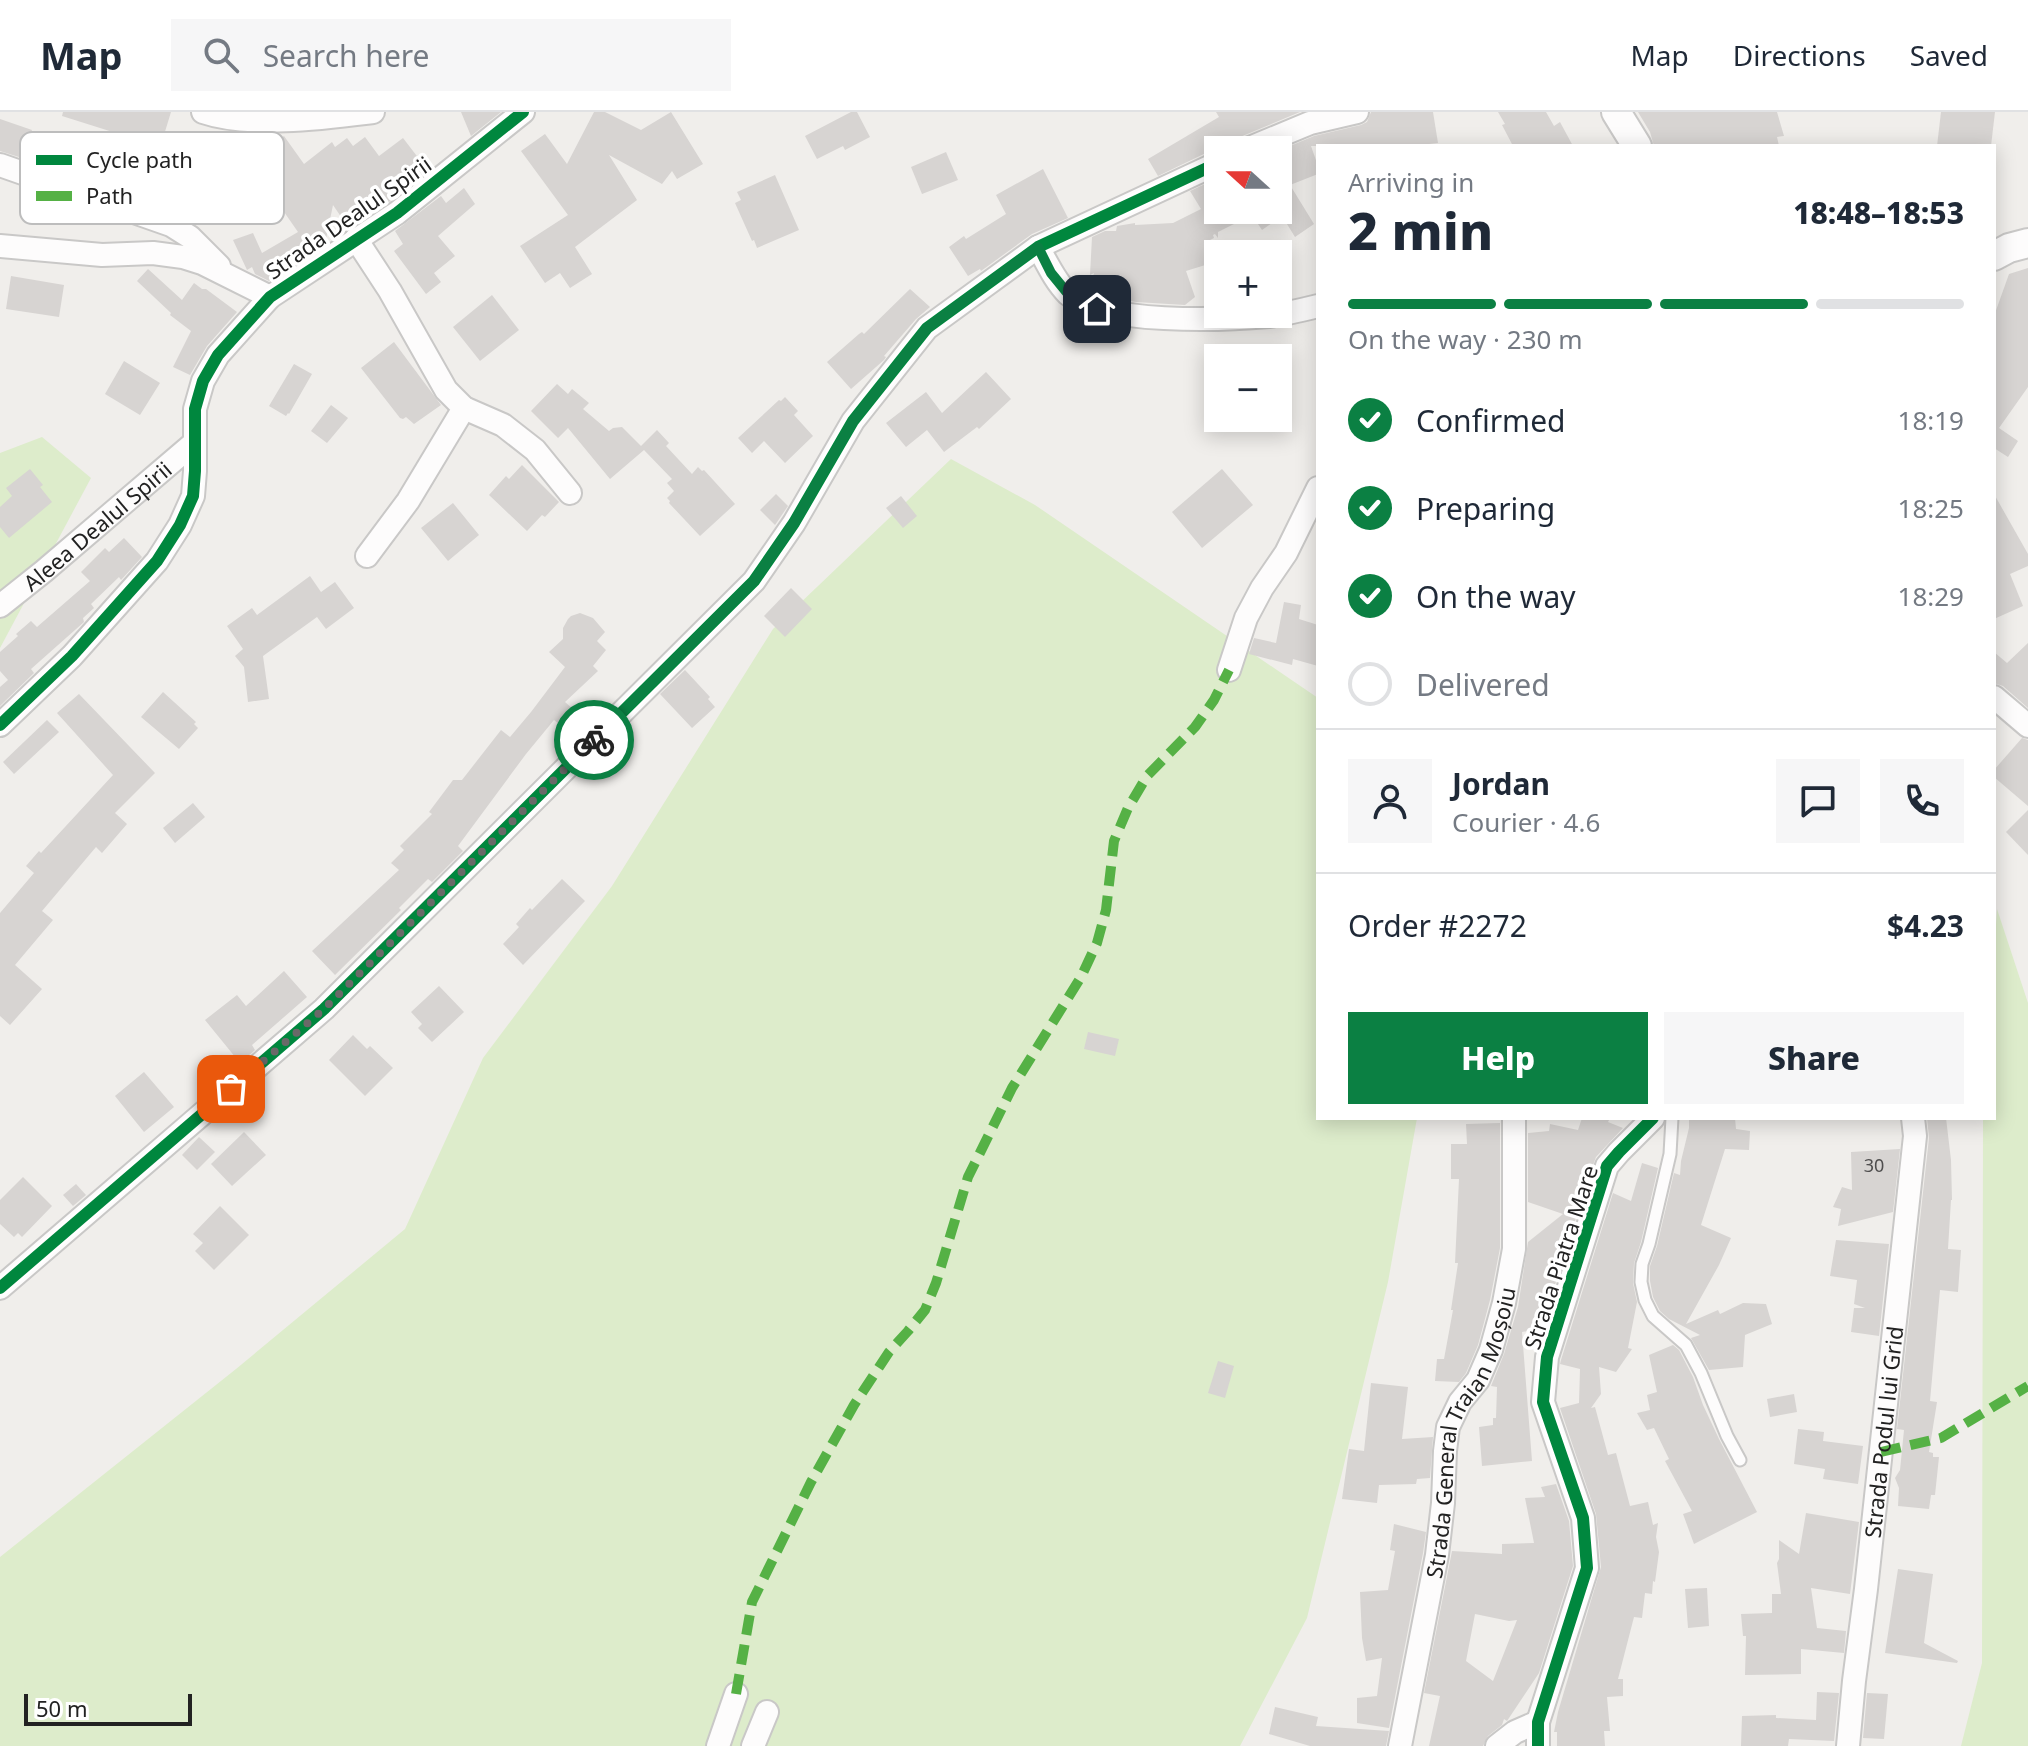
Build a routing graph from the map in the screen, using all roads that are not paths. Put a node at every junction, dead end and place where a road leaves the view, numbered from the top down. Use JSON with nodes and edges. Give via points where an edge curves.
{"nodes":[{"id":1,"x":203,"y":112,"type":"edge"},
{"id":2,"x":373,"y":112,"type":"edge"},
{"id":3,"x":523,"y":112,"type":"edge"},
{"id":4,"x":1357,"y":112,"type":"edge"},
{"id":5,"x":1616,"y":112,"type":"edge"},
{"id":6,"x":1279,"y":136,"type":"edge"},
{"id":7,"x":1636,"y":144,"type":"edge"},
{"id":8,"x":0,"y":165,"type":"edge"},
{"id":9,"x":1204,"y":170,"type":"edge"},
{"id":10,"x":20,"y":172,"type":"edge"},
{"id":11,"x":168,"y":224,"type":"edge"},
{"id":12,"x":356,"y":239,"type":"junction"},
{"id":13,"x":2028,"y":243,"type":"edge"},
{"id":14,"x":0,"y":246,"type":"edge"},
{"id":15,"x":1038,"y":247,"type":"junction"},
{"id":16,"x":1996,"y":255,"type":"edge"},
{"id":17,"x":228,"y":276,"type":"junction"},
{"id":18,"x":270,"y":297,"type":"junction"},
{"id":19,"x":1316,"y":306,"type":"edge"},
{"id":20,"x":464,"y":408,"type":"junction"},
{"id":21,"x":194,"y":443,"type":"junction"},
{"id":22,"x":1316,"y":492,"type":"edge"},
{"id":23,"x":570,"y":493,"type":"dead end"},
{"id":24,"x":367,"y":556,"type":"dead end"},
{"id":25,"x":0,"y":606,"type":"edge"},
{"id":26,"x":1229,"y":670,"type":"dead end"},
{"id":27,"x":1996,"y":699,"type":"edge"},
{"id":28,"x":0,"y":725,"type":"edge"},
{"id":29,"x":2028,"y":726,"type":"edge"},
{"id":30,"x":1514,"y":1120,"type":"edge"},
{"id":31,"x":1651,"y":1120,"type":"edge"},
{"id":32,"x":1672,"y":1120,"type":"edge"},
{"id":33,"x":1913,"y":1120,"type":"edge"},
{"id":34,"x":0,"y":1288,"type":"edge"},
{"id":35,"x":1740,"y":1460,"type":"dead end"},
{"id":36,"x":736,"y":1694,"type":"dead end"},
{"id":37,"x":767,"y":1712,"type":"dead end"},
{"id":38,"x":1538,"y":1722,"type":"junction"},
{"id":39,"x":718,"y":1746,"type":"edge"},
{"id":40,"x":753,"y":1746,"type":"edge"},
{"id":41,"x":1400,"y":1746,"type":"edge"},
{"id":42,"x":1497,"y":1746,"type":"edge"},
{"id":43,"x":1538,"y":1746,"type":"edge"},
{"id":44,"x":1848,"y":1746,"type":"edge"}],
"edges":[{"from":1,"to":2,"type":"street","via":[[286,120]]},
{"from":3,"to":12,"type":"street","name":"Strada Dealul Spirii","via":[[397,213]]},
{"from":4,"to":6,"type":"street"},
{"from":5,"to":7,"type":"street"},
{"from":8,"to":10,"type":"street"},
{"from":9,"to":15,"type":"street"},
{"from":11,"to":17,"type":"street","via":[[190,237]]},
{"from":12,"to":18,"type":"street","name":"Strada Dealul Spirii"},
{"from":12,"to":20,"type":"street","via":[[446,390]]},
{"from":13,"to":16,"type":"street"},
{"from":14,"to":17,"type":"street","via":[[102,255],[153,253],[183,257]]},
{"from":15,"to":19,"type":"street","via":[[1069,295],[1097,309],[1139,317],[1230,318]]},
{"from":15,"to":34,"type":"street","via":[[927,328],[853,421],[754,581],[324,1009]]},
{"from":17,"to":18,"type":"street"},
{"from":18,"to":21,"type":"street","name":"Strada Dealul Spirii","via":[[218,355],[203,381]]},
{"from":20,"to":23,"type":"street","via":[[503,425],[535,450]]},
{"from":20,"to":24,"type":"street","via":[[408,501]]},
{"from":21,"to":25,"type":"street","name":"Aleea Dealul Spirii"},
{"from":21,"to":28,"type":"street","name":"Strada Dealul Spirii","via":[[193,496],[157,561],[72,656]]},
{"from":22,"to":26,"type":"street","via":[[1246,618]]},
{"from":27,"to":29,"type":"street"},
{"from":30,"to":41,"type":"street","name":"Strada General Traian Moșoiu","via":[[1514,1249],[1491,1350],[1448,1427],[1437,1555]]},
{"from":31,"to":38,"type":"street","name":"Strada Piatra Mare","via":[[1607,1166],[1547,1357],[1543,1402],[1583,1518],[1587,1568]]},
{"from":32,"to":35,"type":"lane","via":[[1670,1154],[1641,1282],[1653,1316],[1686,1345]]},
{"from":33,"to":44,"type":"street","name":"Strada Podul lui Grid"},
{"from":36,"to":39,"type":"street"},
{"from":37,"to":40,"type":"street"},
{"from":38,"to":42,"type":"street"},
{"from":38,"to":43,"type":"street","name":"Strada Piatra Mare"}]}
